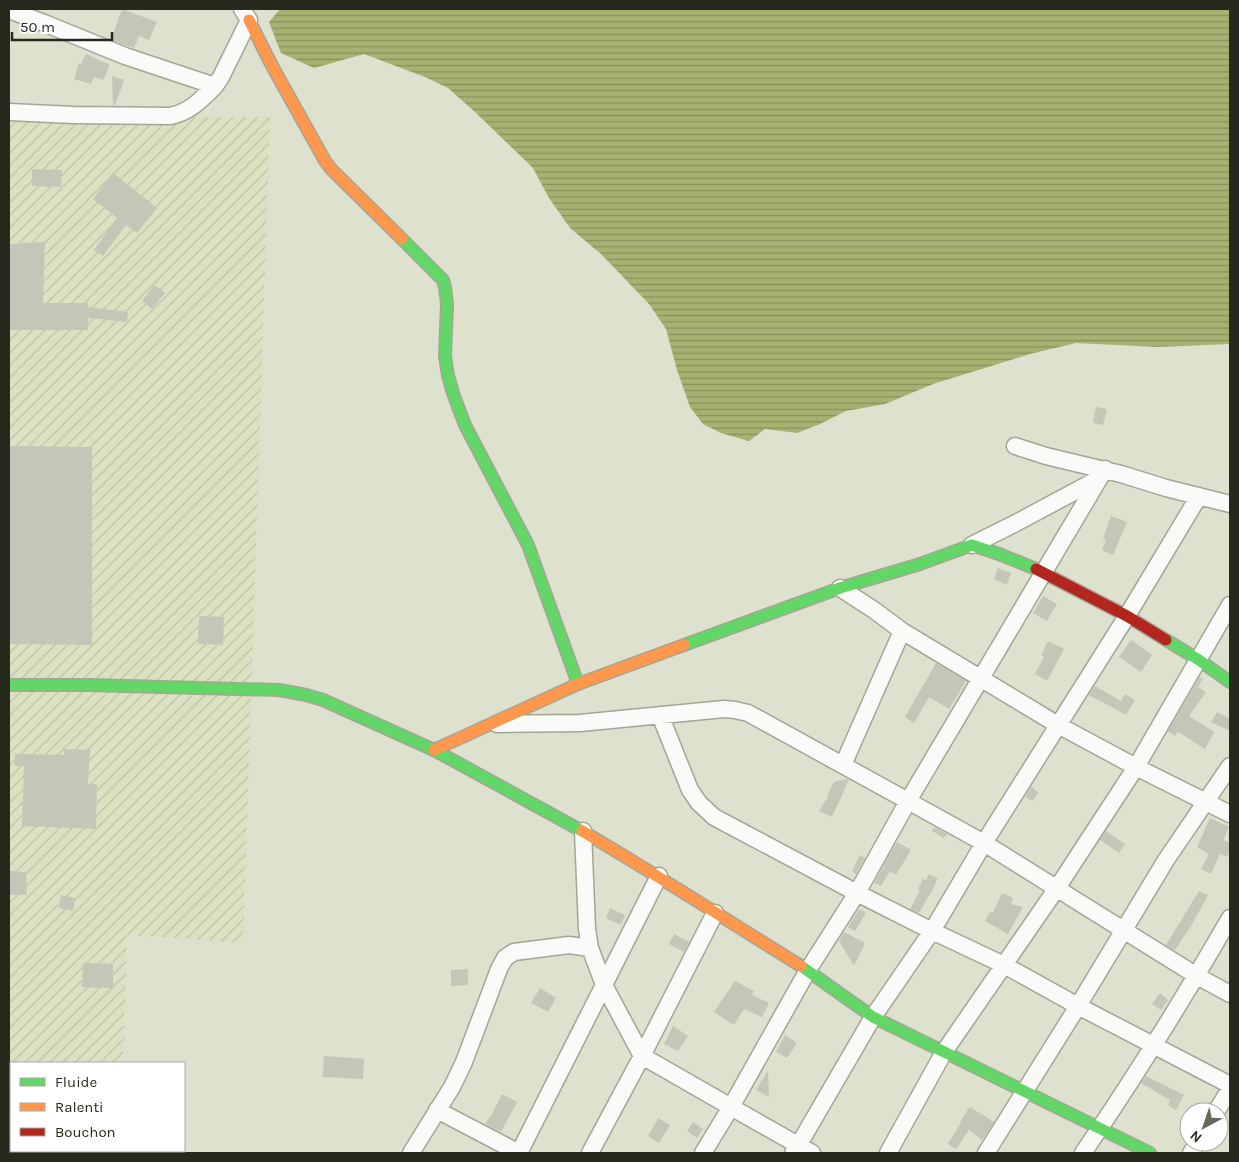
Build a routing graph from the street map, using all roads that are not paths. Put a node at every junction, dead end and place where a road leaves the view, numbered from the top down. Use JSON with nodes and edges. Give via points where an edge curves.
{"nodes":[{"id":1,"x":9,"y":10,"type":"edge"},
{"id":2,"x":246,"y":14,"type":"edge"},
{"id":3,"x":215,"y":86,"type":"junction"},
{"id":4,"x":9,"y":112,"type":"edge"},
{"id":5,"x":1015,"y":446,"type":"dead end"},
{"id":6,"x":1101,"y":474,"type":"junction"},
{"id":7,"x":1199,"y":496,"type":"junction"},
{"id":8,"x":1230,"y":504,"type":"edge"},
{"id":9,"x":972,"y":545,"type":"junction"},
{"id":10,"x":1043,"y":572,"type":"junction"},
{"id":11,"x":840,"y":588,"type":"junction"},
{"id":12,"x":1230,"y":605,"type":"edge"},
{"id":13,"x":1127,"y":616,"type":"junction"},
{"id":14,"x":902,"y":631,"type":"junction"},
{"id":15,"x":1199,"y":660,"type":"junction"},
{"id":16,"x":980,"y":678,"type":"junction"},
{"id":17,"x":1230,"y":682,"type":"edge"},
{"id":18,"x":578,"y":684,"type":"junction"},
{"id":19,"x":9,"y":685,"type":"edge"},
{"id":20,"x":660,"y":715,"type":"junction"},
{"id":21,"x":491,"y":724,"type":"junction"},
{"id":22,"x":1058,"y":725,"type":"junction"},
{"id":23,"x":434,"y":750,"type":"junction"},
{"id":24,"x":843,"y":765,"type":"junction"},
{"id":25,"x":1230,"y":766,"type":"edge"},
{"id":26,"x":1136,"y":768,"type":"junction"},
{"id":27,"x":908,"y":801,"type":"junction"},
{"id":28,"x":1206,"y":802,"type":"junction"},
{"id":29,"x":1230,"y":814,"type":"edge"},
{"id":30,"x":583,"y":830,"type":"junction"},
{"id":31,"x":984,"y":843,"type":"junction"},
{"id":32,"x":659,"y":876,"type":"junction"},
{"id":33,"x":1056,"y":888,"type":"junction"},
{"id":34,"x":857,"y":893,"type":"junction"},
{"id":35,"x":715,"y":913,"type":"junction"},
{"id":36,"x":1230,"y":918,"type":"edge"},
{"id":37,"x":1124,"y":930,"type":"junction"},
{"id":38,"x":932,"y":931,"type":"junction"},
{"id":39,"x":590,"y":948,"type":"junction"},
{"id":40,"x":1004,"y":965,"type":"junction"},
{"id":41,"x":808,"y":970,"type":"junction"},
{"id":42,"x":1197,"y":976,"type":"junction"},
{"id":43,"x":604,"y":985,"type":"junction"},
{"id":44,"x":1230,"y":994,"type":"edge"},
{"id":45,"x":1078,"y":1006,"type":"junction"},
{"id":46,"x":873,"y":1017,"type":"junction"},
{"id":47,"x":1154,"y":1045,"type":"junction"},
{"id":48,"x":944,"y":1052,"type":"junction"},
{"id":49,"x":642,"y":1056,"type":"junction"},
{"id":50,"x":1230,"y":1085,"type":"edge"},
{"id":51,"x":1230,"y":1089,"type":"edge"},
{"id":52,"x":1024,"y":1092,"type":"junction"},
{"id":53,"x":1222,"y":1102,"type":"edge"},
{"id":54,"x":731,"y":1107,"type":"junction"},
{"id":55,"x":437,"y":1110,"type":"junction"},
{"id":56,"x":1100,"y":1129,"type":"junction"},
{"id":57,"x":801,"y":1151,"type":"edge"},
{"id":58,"x":410,"y":1153,"type":"edge"},
{"id":59,"x":519,"y":1153,"type":"edge"},
{"id":60,"x":590,"y":1153,"type":"edge"},
{"id":61,"x":703,"y":1153,"type":"edge"},
{"id":62,"x":888,"y":1153,"type":"edge"},
{"id":63,"x":986,"y":1153,"type":"edge"},
{"id":64,"x":1084,"y":1153,"type":"edge"},
{"id":65,"x":1150,"y":1153,"type":"edge"}],
"edges":[{"from":1,"to":3,"type":"street","via":[[125,56]]},
{"from":2,"to":3,"type":"street"},
{"from":2,"to":18,"type":"street","via":[[325,161],[443,280],[446,292],[445,348],[456,406],[528,545]]},
{"from":3,"to":4,"type":"street","via":[[186,110],[170,116]]},
{"from":5,"to":6,"type":"street"},
{"from":6,"to":7,"type":"street"},
{"from":6,"to":9,"type":"street"},
{"from":6,"to":10,"type":"street"},
{"from":7,"to":8,"type":"street"},
{"from":7,"to":13,"type":"street"},
{"from":9,"to":10,"type":"street"},
{"from":9,"to":11,"type":"street"},
{"from":10,"to":13,"type":"street"},
{"from":10,"to":16,"type":"street"},
{"from":11,"to":14,"type":"street"},
{"from":11,"to":18,"type":"street"},
{"from":12,"to":15,"type":"street"},
{"from":13,"to":15,"type":"street"},
{"from":13,"to":22,"type":"street"},
{"from":14,"to":16,"type":"street"},
{"from":14,"to":24,"type":"street"},
{"from":15,"to":17,"type":"street"},
{"from":15,"to":26,"type":"street"},
{"from":16,"to":22,"type":"street"},
{"from":16,"to":27,"type":"street"},
{"from":18,"to":21,"type":"street"},
{"from":19,"to":23,"type":"street","via":[[279,690],[323,700]]},
{"from":20,"to":21,"type":"street","via":[[580,723]]},
{"from":20,"to":24,"type":"street","via":[[724,709],[748,713]]},
{"from":20,"to":34,"type":"street","via":[[690,790],[714,817]]},
{"from":21,"to":23,"type":"street"},
{"from":22,"to":26,"type":"street"},
{"from":22,"to":31,"type":"street"},
{"from":23,"to":30,"type":"street"},
{"from":24,"to":27,"type":"street"},
{"from":25,"to":28,"type":"street"},
{"from":26,"to":28,"type":"street"},
{"from":26,"to":33,"type":"street"},
{"from":27,"to":31,"type":"street"},
{"from":27,"to":34,"type":"street"},
{"from":28,"to":29,"type":"street"},
{"from":28,"to":37,"type":"street"},
{"from":30,"to":32,"type":"street"},
{"from":30,"to":39,"type":"street"},
{"from":31,"to":33,"type":"street"},
{"from":31,"to":38,"type":"street"},
{"from":32,"to":35,"type":"street"},
{"from":32,"to":43,"type":"street"},
{"from":33,"to":37,"type":"street"},
{"from":33,"to":40,"type":"street"},
{"from":34,"to":38,"type":"street"},
{"from":34,"to":41,"type":"street"},
{"from":35,"to":41,"type":"street"},
{"from":35,"to":49,"type":"street"},
{"from":36,"to":42,"type":"street"},
{"from":37,"to":42,"type":"street"},
{"from":37,"to":45,"type":"street"},
{"from":38,"to":40,"type":"street"},
{"from":38,"to":46,"type":"street"},
{"from":39,"to":43,"type":"street"},
{"from":39,"to":55,"type":"street","via":[[570,945],[514,952],[505,958],[464,1062]]},
{"from":40,"to":45,"type":"street"},
{"from":40,"to":48,"type":"street"},
{"from":41,"to":46,"type":"street"},
{"from":41,"to":54,"type":"street"},
{"from":42,"to":44,"type":"street"},
{"from":42,"to":47,"type":"street"},
{"from":43,"to":49,"type":"street"},
{"from":43,"to":59,"type":"street"},
{"from":45,"to":47,"type":"street"},
{"from":45,"to":52,"type":"street"},
{"from":46,"to":48,"type":"street"},
{"from":46,"to":57,"type":"street"},
{"from":47,"to":50,"type":"street"},
{"from":47,"to":56,"type":"street"},
{"from":48,"to":52,"type":"street"},
{"from":48,"to":62,"type":"street"},
{"from":49,"to":54,"type":"street"},
{"from":49,"to":60,"type":"street"},
{"from":51,"to":53,"type":"street"},
{"from":52,"to":56,"type":"street"},
{"from":52,"to":63,"type":"street"},
{"from":54,"to":57,"type":"street"},
{"from":54,"to":61,"type":"street"},
{"from":55,"to":58,"type":"street"},
{"from":55,"to":59,"type":"street"},
{"from":56,"to":64,"type":"street"},
{"from":56,"to":65,"type":"street"}]}
